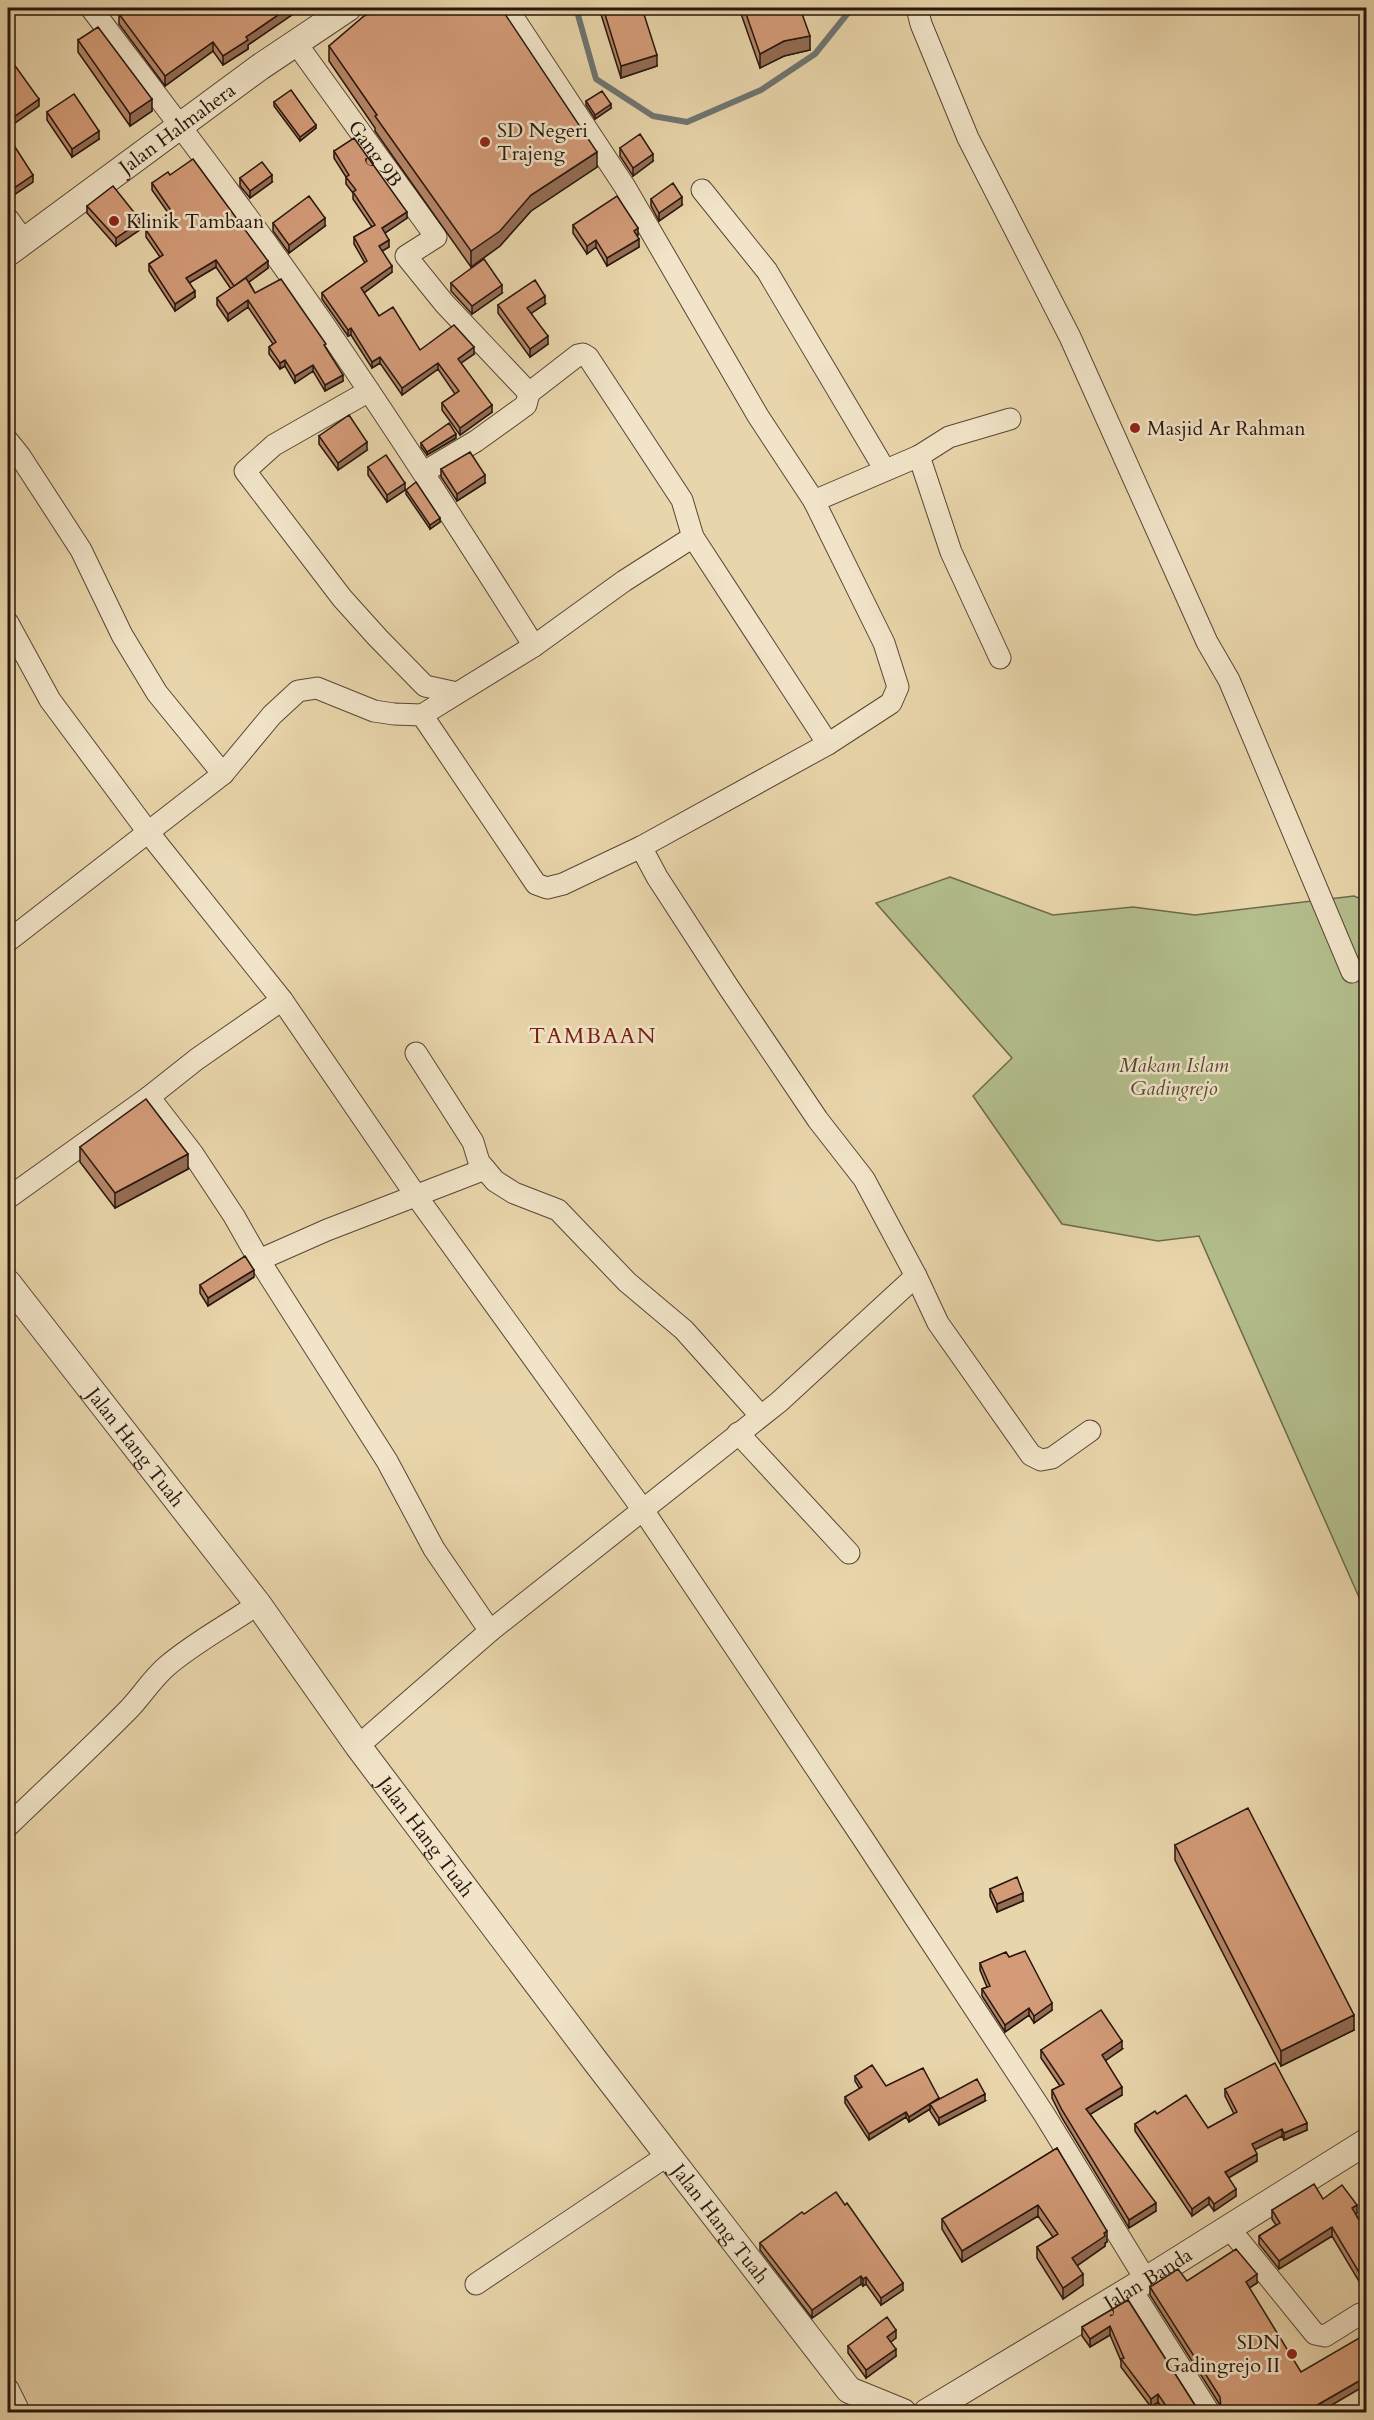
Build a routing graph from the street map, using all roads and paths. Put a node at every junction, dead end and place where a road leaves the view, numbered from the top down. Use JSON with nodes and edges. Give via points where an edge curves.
{"nodes":[{"id":1,"x":91,"y":8,"type":"edge"},
{"id":2,"x":348,"y":8,"type":"edge"},
{"id":3,"x":507,"y":8,"type":"edge"},
{"id":4,"x":917,"y":8,"type":"edge"},
{"id":5,"x":296,"y":43,"type":"junction"},
{"id":6,"x":181,"y":127,"type":"junction"},
{"id":7,"x":702,"y":190,"type":"dead end"},
{"id":8,"x":8,"y":219,"type":"edge"},
{"id":9,"x":16,"y":247,"type":"edge"},
{"id":10,"x":369,"y":391,"type":"junction"},
{"id":11,"x":529,"y":393,"type":"junction"},
{"id":12,"x":1010,"y":419,"type":"dead end"},
{"id":13,"x":8,"y":441,"type":"edge"},
{"id":14,"x":919,"y":456,"type":"junction"},
{"id":15,"x":885,"y":470,"type":"junction"},
{"id":16,"x":424,"y":472,"type":"junction"},
{"id":17,"x":814,"y":501,"type":"junction"},
{"id":18,"x":693,"y":537,"type":"junction"},
{"id":19,"x":8,"y":623,"type":"edge"},
{"id":20,"x":534,"y":646,"type":"junction"},
{"id":21,"x":1000,"y":658,"type":"dead end"},
{"id":22,"x":457,"y":693,"type":"junction"},
{"id":23,"x":422,"y":715,"type":"junction"},
{"id":24,"x":828,"y":744,"type":"junction"},
{"id":25,"x":223,"y":774,"type":"junction"},
{"id":26,"x":148,"y":832,"type":"junction"},
{"id":27,"x":641,"y":847,"type":"junction"},
{"id":28,"x":8,"y":941,"type":"edge"},
{"id":29,"x":1352,"y":972,"type":"dead end"},
{"id":30,"x":282,"y":1000,"type":"junction"},
{"id":31,"x":416,"y":1053,"type":"dead end"},
{"id":32,"x":149,"y":1097,"type":"junction"},
{"id":33,"x":485,"y":1169,"type":"junction"},
{"id":34,"x":417,"y":1197,"type":"junction"},
{"id":35,"x":8,"y":1198,"type":"edge"},
{"id":36,"x":260,"y":1260,"type":"junction"},
{"id":37,"x":916,"y":1276,"type":"junction"},
{"id":38,"x":8,"y":1283,"type":"edge"},
{"id":39,"x":760,"y":1415,"type":"junction"},
{"id":40,"x":1090,"y":1431,"type":"dead end"},
{"id":41,"x":738,"y":1433,"type":"junction"},
{"id":42,"x":643,"y":1510,"type":"junction"},
{"id":43,"x":849,"y":1553,"type":"dead end"},
{"id":44,"x":258,"y":1604,"type":"junction"},
{"id":45,"x":489,"y":1631,"type":"junction"},
{"id":46,"x":358,"y":1746,"type":"junction"},
{"id":47,"x":8,"y":1826,"type":"edge"},
{"id":48,"x":1366,"y":2142,"type":"edge"},
{"id":49,"x":668,"y":2155,"type":"junction"},
{"id":50,"x":1229,"y":2228,"type":"junction"},
{"id":51,"x":476,"y":2284,"type":"dead end"},
{"id":52,"x":1138,"y":2284,"type":"junction"},
{"id":53,"x":1360,"y":2314,"type":"dead end"},
{"id":54,"x":849,"y":2401,"type":"edge"},
{"id":55,"x":903,"y":2412,"type":"edge"},
{"id":56,"x":927,"y":2412,"type":"edge"},
{"id":57,"x":1209,"y":2412,"type":"edge"}],
"edges":[{"from":1,"to":6,"type":"street"},
{"from":2,"to":5,"type":"street","name":"Jalan Halmahera"},
{"from":3,"to":17,"type":"street","via":[[625,187],[758,416]]},
{"from":4,"to":29,"type":"street","via":[[968,138],[1070,337],[1207,642],[1229,680]]},
{"from":5,"to":6,"type":"street","name":"Jalan Halmahera"},
{"from":5,"to":11,"type":"street","name":"Gang 9B","via":[[436,237],[406,255],[444,303]]},
{"from":6,"to":9,"type":"street","name":"Jalan Halmahera"},
{"from":6,"to":10,"type":"street"},
{"from":7,"to":15,"type":"street","via":[[767,271]]},
{"from":8,"to":9,"type":"street"},
{"from":10,"to":16,"type":"street"},
{"from":10,"to":22,"type":"street","via":[[274,445],[245,471],[378,638],[425,686]]},
{"from":11,"to":16,"type":"street","via":[[526,405]]},
{"from":11,"to":18,"type":"street","via":[[578,355],[588,357],[682,500]]},
{"from":12,"to":14,"type":"street","via":[[949,437]]},
{"from":13,"to":25,"type":"street","via":[[81,550],[122,635],[157,693]]},
{"from":14,"to":15,"type":"street"},
{"from":14,"to":21,"type":"street","via":[[951,552]]},
{"from":15,"to":17,"type":"street"},
{"from":16,"to":20,"type":"street"},
{"from":17,"to":24,"type":"street","via":[[884,643],[898,687],[891,703]]},
{"from":18,"to":20,"type":"street"},
{"from":18,"to":24,"type":"street"},
{"from":19,"to":26,"type":"street","via":[[50,700]]},
{"from":20,"to":22,"type":"street"},
{"from":22,"to":23,"type":"street"},
{"from":23,"to":25,"type":"street","via":[[374,711],[317,688],[298,691],[272,715]]},
{"from":23,"to":27,"type":"street","via":[[536,884],[547,888],[563,884]]},
{"from":24,"to":27,"type":"street"},
{"from":25,"to":26,"type":"street"},
{"from":26,"to":28,"type":"street"},
{"from":26,"to":30,"type":"street"},
{"from":27,"to":37,"type":"street","via":[[735,998],[818,1120],[864,1179]]},
{"from":30,"to":32,"type":"street"},
{"from":30,"to":34,"type":"street"},
{"from":31,"to":33,"type":"street","via":[[473,1142]]},
{"from":32,"to":35,"type":"street"},
{"from":32,"to":36,"type":"street","via":[[193,1154]]},
{"from":33,"to":34,"type":"street"},
{"from":33,"to":39,"type":"street","via":[[495,1181],[514,1192],[558,1210],[627,1282],[684,1330]]},
{"from":34,"to":36,"type":"street"},
{"from":34,"to":42,"type":"street"},
{"from":36,"to":45,"type":"street","via":[[387,1461],[434,1549]]},
{"from":37,"to":39,"type":"street"},
{"from":37,"to":40,"type":"street","via":[[938,1323],[1031,1455],[1041,1460],[1053,1458]]},
{"from":38,"to":44,"type":"street","name":"Jalan Hang Tuah"},
{"from":39,"to":41,"type":"street"},
{"from":41,"to":42,"type":"street"},
{"from":41,"to":43,"type":"street"},
{"from":42,"to":45,"type":"street"},
{"from":42,"to":52,"type":"street","via":[[1044,2114]]},
{"from":44,"to":46,"type":"street","name":"Jalan Hang Tuah"},
{"from":44,"to":47,"type":"street","via":[[198,1641],[167,1666],[132,1706]]},
{"from":45,"to":46,"type":"street"},
{"from":46,"to":49,"type":"street","name":"Jalan Hang Tuah"},
{"from":48,"to":50,"type":"street","name":"Jalan Banda"},
{"from":49,"to":51,"type":"street"},
{"from":49,"to":54,"type":"street","name":"Jalan Hang Tuah"},
{"from":50,"to":52,"type":"street","name":"Jalan Banda"},
{"from":50,"to":53,"type":"street","via":[[1315,2334],[1325,2336]]},
{"from":52,"to":56,"type":"street","name":"Jalan Banda"},
{"from":52,"to":57,"type":"street"},
{"from":54,"to":55,"type":"street"}]}
